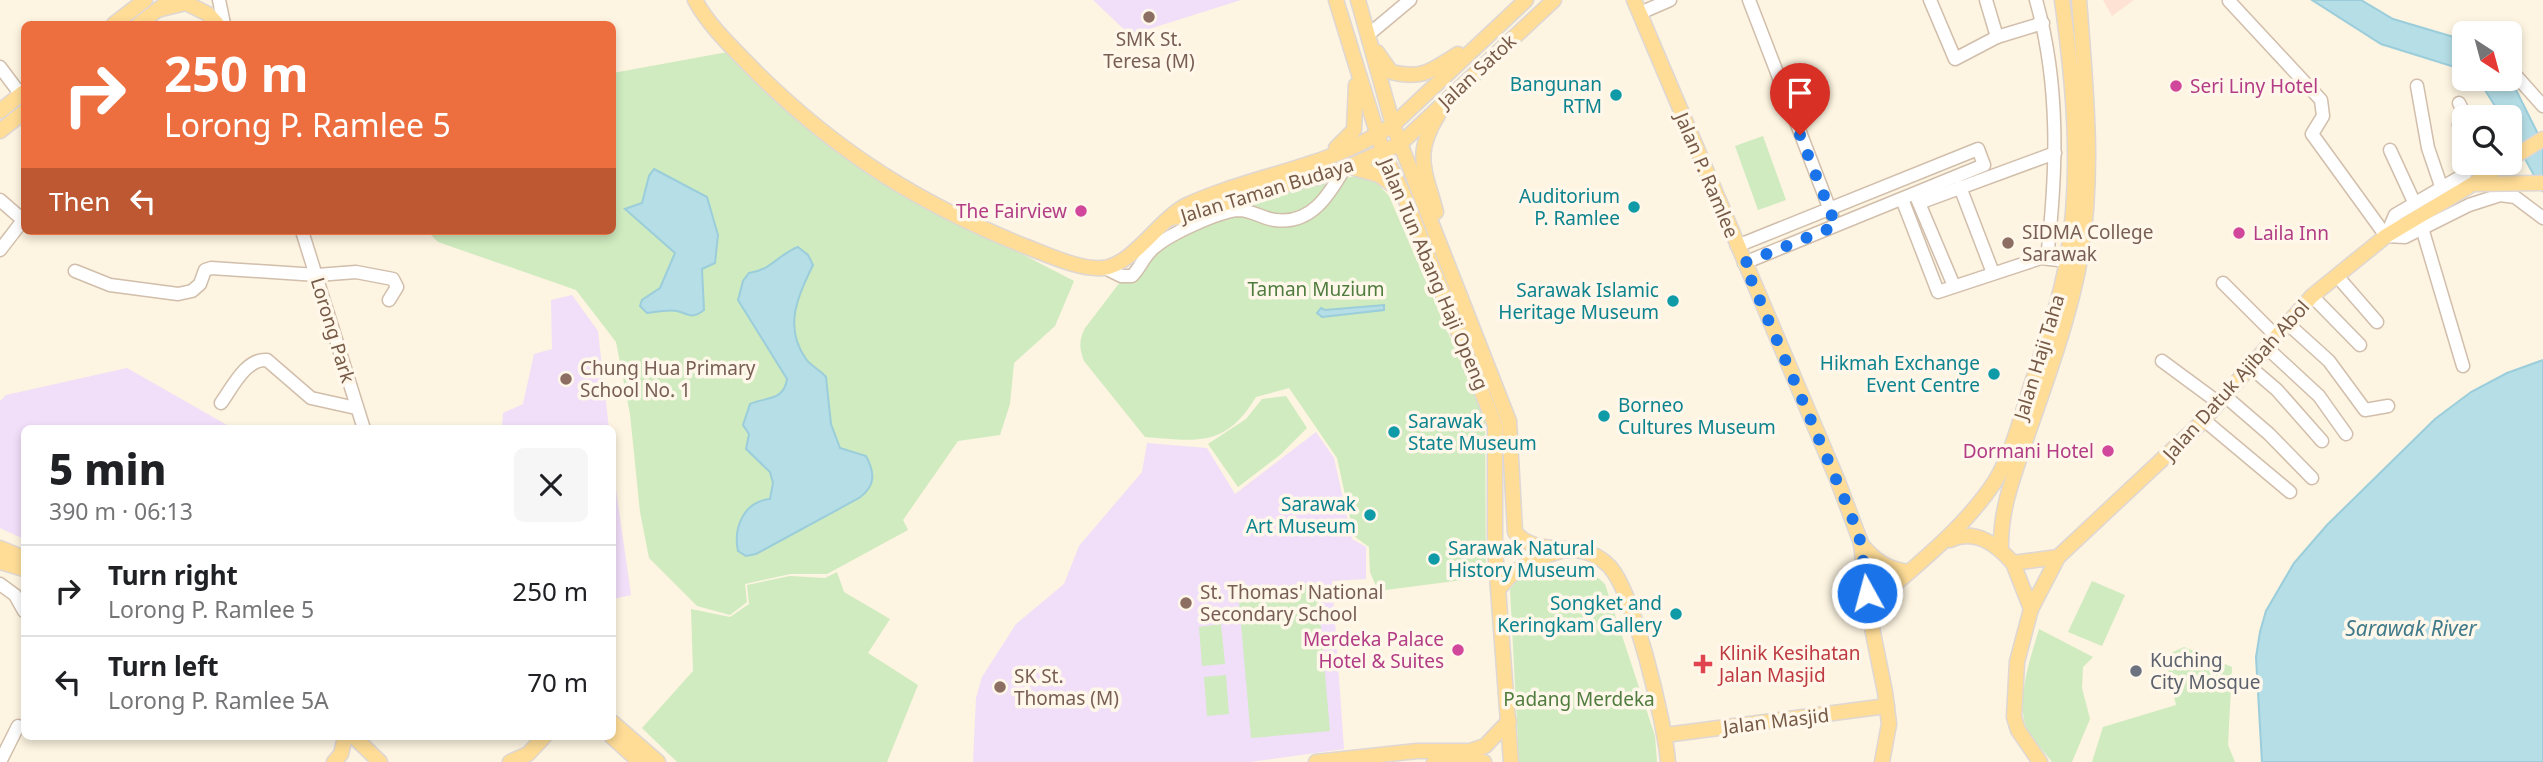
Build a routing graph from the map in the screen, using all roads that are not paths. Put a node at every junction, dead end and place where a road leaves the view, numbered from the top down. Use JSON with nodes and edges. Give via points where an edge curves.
{"nodes":[{"id":1,"x":171,"y":0,"type":"edge"},
{"id":2,"x":219,"y":0,"type":"edge"},
{"id":3,"x":695,"y":0,"type":"edge"},
{"id":4,"x":1336,"y":0,"type":"edge"},
{"id":5,"x":1357,"y":0,"type":"edge"},
{"id":6,"x":1410,"y":0,"type":"edge"},
{"id":7,"x":1526,"y":0,"type":"edge"},
{"id":8,"x":1554,"y":0,"type":"edge"},
{"id":9,"x":1670,"y":0,"type":"edge"},
{"id":10,"x":1749,"y":0,"type":"edge"},
{"id":11,"x":1986,"y":0,"type":"edge"},
{"id":12,"x":2036,"y":0,"type":"edge"},
{"id":13,"x":2062,"y":0,"type":"edge"},
{"id":14,"x":2079,"y":0,"type":"edge"},
{"id":15,"x":2229,"y":1,"type":"edge"},
{"id":16,"x":143,"y":2,"type":"edge"},
{"id":17,"x":1932,"y":4,"type":"edge"},
{"id":18,"x":1637,"y":6,"type":"edge"},
{"id":19,"x":157,"y":10,"type":"junction"},
{"id":20,"x":118,"y":21,"type":"edge"},
{"id":21,"x":143,"y":21,"type":"edge"},
{"id":22,"x":214,"y":21,"type":"edge"},
{"id":23,"x":223,"y":21,"type":"edge"},
{"id":24,"x":2043,"y":23,"type":"junction"},
{"id":25,"x":1489,"y":34,"type":"junction"},
{"id":26,"x":1368,"y":35,"type":"junction"},
{"id":27,"x":1997,"y":37,"type":"junction"},
{"id":28,"x":0,"y":67,"type":"edge"},
{"id":29,"x":1355,"y":72,"type":"junction"},
{"id":30,"x":2522,"y":82,"type":"edge"},
{"id":31,"x":2417,"y":86,"type":"dead end"},
{"id":32,"x":21,"y":92,"type":"edge"},
{"id":33,"x":21,"y":95,"type":"edge"},
{"id":34,"x":1450,"y":96,"type":"junction"},
{"id":35,"x":2543,"y":106,"type":"edge"},
{"id":36,"x":0,"y":111,"type":"edge"},
{"id":37,"x":21,"y":114,"type":"edge"},
{"id":38,"x":1393,"y":125,"type":"junction"},
{"id":39,"x":0,"y":131,"type":"edge"},
{"id":40,"x":1376,"y":135,"type":"junction"},
{"id":41,"x":2543,"y":139,"type":"edge"},
{"id":42,"x":1401,"y":144,"type":"junction"},
{"id":43,"x":2390,"y":150,"type":"dead end"},
{"id":44,"x":1383,"y":152,"type":"junction"},
{"id":45,"x":2522,"y":152,"type":"edge"},
{"id":46,"x":2055,"y":153,"type":"junction"},
{"id":47,"x":1327,"y":155,"type":"junction"},
{"id":48,"x":1347,"y":168,"type":"junction"},
{"id":49,"x":2464,"y":175,"type":"edge"},
{"id":50,"x":2468,"y":175,"type":"edge"},
{"id":51,"x":2505,"y":175,"type":"edge"},
{"id":52,"x":2509,"y":175,"type":"edge"},
{"id":53,"x":2543,"y":183,"type":"edge"},
{"id":54,"x":2441,"y":186,"type":"junction"},
{"id":55,"x":1960,"y":187,"type":"junction"},
{"id":56,"x":1403,"y":193,"type":"junction"},
{"id":57,"x":2515,"y":197,"type":"junction"},
{"id":58,"x":1902,"y":198,"type":"junction"},
{"id":59,"x":1917,"y":198,"type":"junction"},
{"id":60,"x":0,"y":200,"type":"edge"},
{"id":61,"x":2414,"y":202,"type":"junction"},
{"id":62,"x":1829,"y":209,"type":"junction"},
{"id":63,"x":21,"y":218,"type":"edge"},
{"id":64,"x":1171,"y":218,"type":"junction"},
{"id":65,"x":2543,"y":218,"type":"edge"},
{"id":66,"x":21,"y":224,"type":"edge"},
{"id":67,"x":1836,"y":226,"type":"junction"},
{"id":68,"x":2422,"y":228,"type":"junction"},
{"id":69,"x":303,"y":235,"type":"edge"},
{"id":70,"x":2386,"y":236,"type":"junction"},
{"id":71,"x":1737,"y":246,"type":"junction"},
{"id":72,"x":0,"y":250,"type":"edge"},
{"id":73,"x":2047,"y":258,"type":"junction"},
{"id":74,"x":2067,"y":261,"type":"junction"},
{"id":75,"x":1744,"y":263,"type":"junction"},
{"id":76,"x":1449,"y":264,"type":"junction"},
{"id":77,"x":1105,"y":268,"type":"junction"},
{"id":78,"x":75,"y":271,"type":"dead end"},
{"id":79,"x":1993,"y":273,"type":"junction"},
{"id":80,"x":317,"y":275,"type":"junction"},
{"id":81,"x":2337,"y":276,"type":"junction"},
{"id":82,"x":2223,"y":283,"type":"dead end"},
{"id":83,"x":1954,"y":286,"type":"junction"},
{"id":84,"x":2312,"y":296,"type":"junction"},
{"id":85,"x":389,"y":300,"type":"dead end"},
{"id":86,"x":2377,"y":322,"type":"dead end"},
{"id":87,"x":2287,"y":323,"type":"junction"},
{"id":88,"x":2271,"y":341,"type":"junction"},
{"id":89,"x":2360,"y":345,"type":"dead end"},
{"id":90,"x":2162,"y":361,"type":"dead end"},
{"id":91,"x":2249,"y":366,"type":"junction"},
{"id":92,"x":2463,"y":366,"type":"dead end"},
{"id":93,"x":2222,"y":400,"type":"junction"},
{"id":94,"x":221,"y":403,"type":"dead end"},
{"id":95,"x":2388,"y":406,"type":"dead end"},
{"id":96,"x":356,"y":408,"type":"junction"},
{"id":97,"x":2204,"y":420,"type":"junction"},
{"id":98,"x":362,"y":425,"type":"edge"},
{"id":99,"x":2346,"y":434,"type":"dead end"},
{"id":100,"x":2322,"y":441,"type":"dead end"},
{"id":101,"x":2312,"y":478,"type":"dead end"},
{"id":102,"x":2290,"y":492,"type":"dead end"},
{"id":103,"x":1861,"y":543,"type":"junction"},
{"id":104,"x":1942,"y":543,"type":"junction"},
{"id":105,"x":0,"y":548,"type":"edge"},
{"id":106,"x":1565,"y":549,"type":"junction"},
{"id":107,"x":2001,"y":549,"type":"junction"},
{"id":108,"x":21,"y":557,"type":"edge"},
{"id":109,"x":2058,"y":557,"type":"junction"},
{"id":110,"x":0,"y":562,"type":"edge"},
{"id":111,"x":2013,"y":563,"type":"junction"},
{"id":112,"x":21,"y":568,"type":"edge"},
{"id":113,"x":1909,"y":572,"type":"junction"},
{"id":114,"x":0,"y":584,"type":"edge"},
{"id":115,"x":1500,"y":589,"type":"junction"},
{"id":116,"x":21,"y":606,"type":"edge"},
{"id":117,"x":2031,"y":609,"type":"junction"},
{"id":118,"x":1870,"y":618,"type":"junction"},
{"id":119,"x":1887,"y":706,"type":"junction"},
{"id":120,"x":1509,"y":722,"type":"junction"},
{"id":121,"x":616,"y":725,"type":"edge"},
{"id":122,"x":18,"y":726,"type":"dead end"},
{"id":123,"x":1665,"y":735,"type":"junction"},
{"id":124,"x":344,"y":740,"type":"edge"},
{"id":125,"x":357,"y":740,"type":"edge"},
{"id":126,"x":543,"y":740,"type":"edge"},
{"id":127,"x":615,"y":740,"type":"edge"},
{"id":128,"x":0,"y":762,"type":"edge"},
{"id":129,"x":334,"y":762,"type":"edge"},
{"id":130,"x":380,"y":762,"type":"edge"},
{"id":131,"x":510,"y":762,"type":"edge"},
{"id":132,"x":640,"y":762,"type":"edge"},
{"id":133,"x":658,"y":762,"type":"edge"},
{"id":134,"x":1316,"y":762,"type":"edge"},
{"id":135,"x":1434,"y":762,"type":"edge"},
{"id":136,"x":1484,"y":762,"type":"edge"},
{"id":137,"x":1511,"y":762,"type":"edge"},
{"id":138,"x":1668,"y":762,"type":"edge"},
{"id":139,"x":1882,"y":762,"type":"edge"},
{"id":140,"x":2040,"y":762,"type":"edge"}],
"edges":[{"from":1,"to":19,"type":"main road"},
{"from":2,"to":23,"type":"street"},
{"from":3,"to":77,"type":"main road","via":[[721,37],[757,73],[808,123],[855,158],[995,234],[1046,254]]},
{"from":4,"to":29,"type":"main road","name":"Jalan Tun Abang Haji Openg"},
{"from":5,"to":26,"type":"main road","name":"Jalan Tun Abang Haji Openg"},
{"from":6,"to":26,"type":"street"},
{"from":7,"to":25,"type":"main road","name":"Jalan Satok"},
{"from":8,"to":34,"type":"main road","name":"Jalan Satok"},
{"from":9,"to":18,"type":"street"},
{"from":10,"to":62,"type":"street"},
{"from":11,"to":27,"type":"street"},
{"from":12,"to":24,"type":"street"},
{"from":13,"to":74,"type":"main road","name":"Jalan Haji Taha","via":[[2074,120],[2075,191]]},
{"from":14,"to":107,"type":"main road","name":"Jalan Haji Taha","via":[[2089,173],[2085,229],[2077,276],[2053,358],[2003,508]]},
{"from":15,"to":70,"type":"street","via":[[2322,100],[2323,116],[2312,134]]},
{"from":16,"to":20,"type":"main road"},
{"from":17,"to":27,"type":"street","via":[[1955,59]]},
{"from":18,"to":71,"type":"main road","name":"Jalan P. Ramlee"},
{"from":19,"to":21,"type":"main road"},
{"from":19,"to":22,"type":"main road","via":[[186,3]]},
{"from":24,"to":27,"type":"street"},
{"from":24,"to":46,"type":"street","via":[[2052,61]]},
{"from":25,"to":26,"type":"main road","via":[[1414,77],[1391,72]]},
{"from":25,"to":38,"type":"main road","name":"Jalan Satok"},
{"from":26,"to":38,"type":"main road","name":"Jalan Tun Abang Haji Openg"},
{"from":28,"to":32,"type":"street"},
{"from":29,"to":40,"type":"main road","name":"Jalan Tun Abang Haji Openg"},
{"from":29,"to":47,"type":"main road","via":[[1354,130]]},
{"from":30,"to":35,"type":"street"},
{"from":31,"to":54,"type":"street","via":[[2428,148]]},
{"from":33,"to":36,"type":"main road"},
{"from":34,"to":42,"type":"main road","name":"Jalan Satok"},
{"from":34,"to":76,"type":"main road","via":[[1423,141],[1422,159]]},
{"from":37,"to":39,"type":"main road"},
{"from":38,"to":40,"type":"main road","name":"Jalan Taman Budaya"},
{"from":38,"to":42,"type":"main road","name":"Jalan Tun Abang Haji Openg"},
{"from":40,"to":44,"type":"main road","name":"Jalan Tun Abang Haji Openg"},
{"from":40,"to":47,"type":"main road","name":"Jalan Taman Budaya"},
{"from":41,"to":45,"type":"main road"},
{"from":42,"to":44,"type":"main road","name":"Jalan Taman Budaya"},
{"from":42,"to":76,"type":"main road","name":"Jalan Tun Abang Haji Openg"},
{"from":43,"to":61,"type":"street"},
{"from":44,"to":48,"type":"main road","name":"Jalan Taman Budaya"},
{"from":44,"to":56,"type":"main road","name":"Jalan Tun Abang Haji Openg"},
{"from":46,"to":55,"type":"street"},
{"from":46,"to":73,"type":"street"},
{"from":47,"to":64,"type":"main road","name":"Jalan Taman Budaya","via":[[1184,207]]},
{"from":48,"to":56,"type":"main road","via":[[1379,175]]},
{"from":48,"to":64,"type":"main road","name":"Jalan Taman Budaya"},
{"from":48,"to":77,"type":"street","via":[[1326,200],[1309,214],[1289,221],[1239,210],[1227,213],[1156,245],[1132,276]]},
{"from":49,"to":54,"type":"street"},
{"from":50,"to":70,"type":"main road","name":"Jalan Datuk Ajibah Abol"},
{"from":51,"to":53,"type":"main road","bridge":true},
{"from":52,"to":57,"type":"street"},
{"from":54,"to":61,"type":"street"},
{"from":55,"to":59,"type":"street"},
{"from":55,"to":79,"type":"street"},
{"from":56,"to":115,"type":"main road","name":"Jalan Tun Abang Haji Openg","via":[[1493,416]]},
{"from":57,"to":65,"type":"street"},
{"from":57,"to":68,"type":"street","via":[[2500,195],[2469,205]]},
{"from":58,"to":59,"type":"street"},
{"from":58,"to":67,"type":"street"},
{"from":58,"to":83,"type":"street","via":[[1938,292]]},
{"from":59,"to":62,"type":"street","via":[[1984,165],[1978,149]]},
{"from":59,"to":83,"type":"street"},
{"from":60,"to":63,"type":"street"},
{"from":61,"to":70,"type":"street","via":[[2395,215]]},
{"from":62,"to":67,"type":"street"},
{"from":62,"to":71,"type":"street"},
{"from":64,"to":77,"type":"main road","name":"Jalan Taman Budaya","via":[[1124,260]]},
{"from":66,"to":72,"type":"street"},
{"from":67,"to":75,"type":"street"},
{"from":68,"to":70,"type":"street","via":[[2405,237]]},
{"from":68,"to":92,"type":"street"},
{"from":69,"to":80,"type":"street","name":"Lorong Park"},
{"from":70,"to":81,"type":"main road","name":"Jalan Datuk Ajibah Abol"},
{"from":71,"to":75,"type":"main road","name":"Jalan P. Ramlee"},
{"from":73,"to":74,"type":"street"},
{"from":73,"to":79,"type":"street"},
{"from":74,"to":104,"type":"main road","name":"Jalan Haji Taha","via":[[2008,456],[1974,510]]},
{"from":75,"to":103,"type":"main road","name":"Jalan P. Ramlee"},
{"from":76,"to":106,"type":"main road","name":"Jalan Tun Abang Haji Openg","via":[[1509,421],[1515,532],[1531,545]]},
{"from":78,"to":80,"type":"street","via":[[110,285],[178,294],[200,285],[205,270],[211,268]]},
{"from":79,"to":83,"type":"street"},
{"from":80,"to":85,"type":"street","via":[[356,272],[393,279],[397,287]]},
{"from":80,"to":96,"type":"street","name":"Lorong Park"},
{"from":81,"to":84,"type":"main road","name":"Jalan Datuk Ajibah Abol"},
{"from":81,"to":86,"type":"street"},
{"from":82,"to":88,"type":"street"},
{"from":84,"to":87,"type":"main road","name":"Jalan Datuk Ajibah Abol"},
{"from":84,"to":89,"type":"street"},
{"from":87,"to":88,"type":"main road","name":"Jalan Datuk Ajibah Abol"},
{"from":87,"to":95,"type":"street","via":[[2329,361],[2365,410]]},
{"from":88,"to":91,"type":"main road","name":"Jalan Datuk Ajibah Abol"},
{"from":88,"to":99,"type":"street"},
{"from":90,"to":93,"type":"street"},
{"from":91,"to":93,"type":"main road","name":"Jalan Datuk Ajibah Abol"},
{"from":91,"to":100,"type":"street"},
{"from":93,"to":97,"type":"main road","name":"Jalan Datuk Ajibah Abol"},
{"from":93,"to":101,"type":"street","via":[[2269,433]]},
{"from":94,"to":96,"type":"street","via":[[250,363],[259,359],[267,360],[311,398]]},
{"from":96,"to":98,"type":"street","name":"Lorong Park"},
{"from":97,"to":102,"type":"street"},
{"from":97,"to":109,"type":"main road","name":"Jalan Datuk Ajibah Abol"},
{"from":103,"to":113,"type":"main road","name":"Jalan P. Ramlee","via":[[1873,559]]},
{"from":103,"to":118,"type":"main road","name":"Jalan P. Ramlee"},
{"from":104,"to":107,"type":"main road","via":[[1962,534],[1983,538]]},
{"from":104,"to":113,"type":"main road","name":"Jalan Haji Taha"},
{"from":105,"to":108,"type":"main road"},
{"from":106,"to":115,"type":"main road","via":[[1522,565]]},
{"from":106,"to":123,"type":"main road","name":"Jalan Tun Abang Haji Openg","via":[[1592,554],[1622,583]]},
{"from":107,"to":111,"type":"main road"},
{"from":109,"to":111,"type":"main road"},
{"from":109,"to":117,"type":"main road","name":"Jalan Datuk Ajibah Abol"},
{"from":110,"to":112,"type":"main road"},
{"from":111,"to":117,"type":"main road"},
{"from":113,"to":118,"type":"main road","name":"Jalan Haji Taha","via":[[1878,599]]},
{"from":114,"to":116,"type":"street"},
{"from":115,"to":120,"type":"main road","name":"Jalan Tun Abang Haji Openg"},
{"from":117,"to":140,"type":"main road","name":"Jalan Datuk Ajibah Abol","via":[[2017,662],[2014,717]]},
{"from":118,"to":119,"type":"main road","name":"Jalan P. Ramlee"},
{"from":119,"to":123,"type":"main road","name":"Jalan Masjid"},
{"from":119,"to":139,"type":"main road","name":"Jalan P. Ramlee","via":[[1889,724]]},
{"from":120,"to":134,"type":"main road","via":[[1485,746],[1470,751],[1417,751]]},
{"from":120,"to":137,"type":"main road","name":"Jalan Tun Abang Haji Openg"},
{"from":121,"to":133,"type":"main road"},
{"from":122,"to":128,"type":"street"},
{"from":123,"to":138,"type":"main road","name":"Jalan Tun Abang Haji Openg"},
{"from":124,"to":129,"type":"main road"},
{"from":125,"to":130,"type":"main road"},
{"from":126,"to":131,"type":"main road"},
{"from":127,"to":132,"type":"main road"},
{"from":135,"to":136,"type":"main road"}]}
